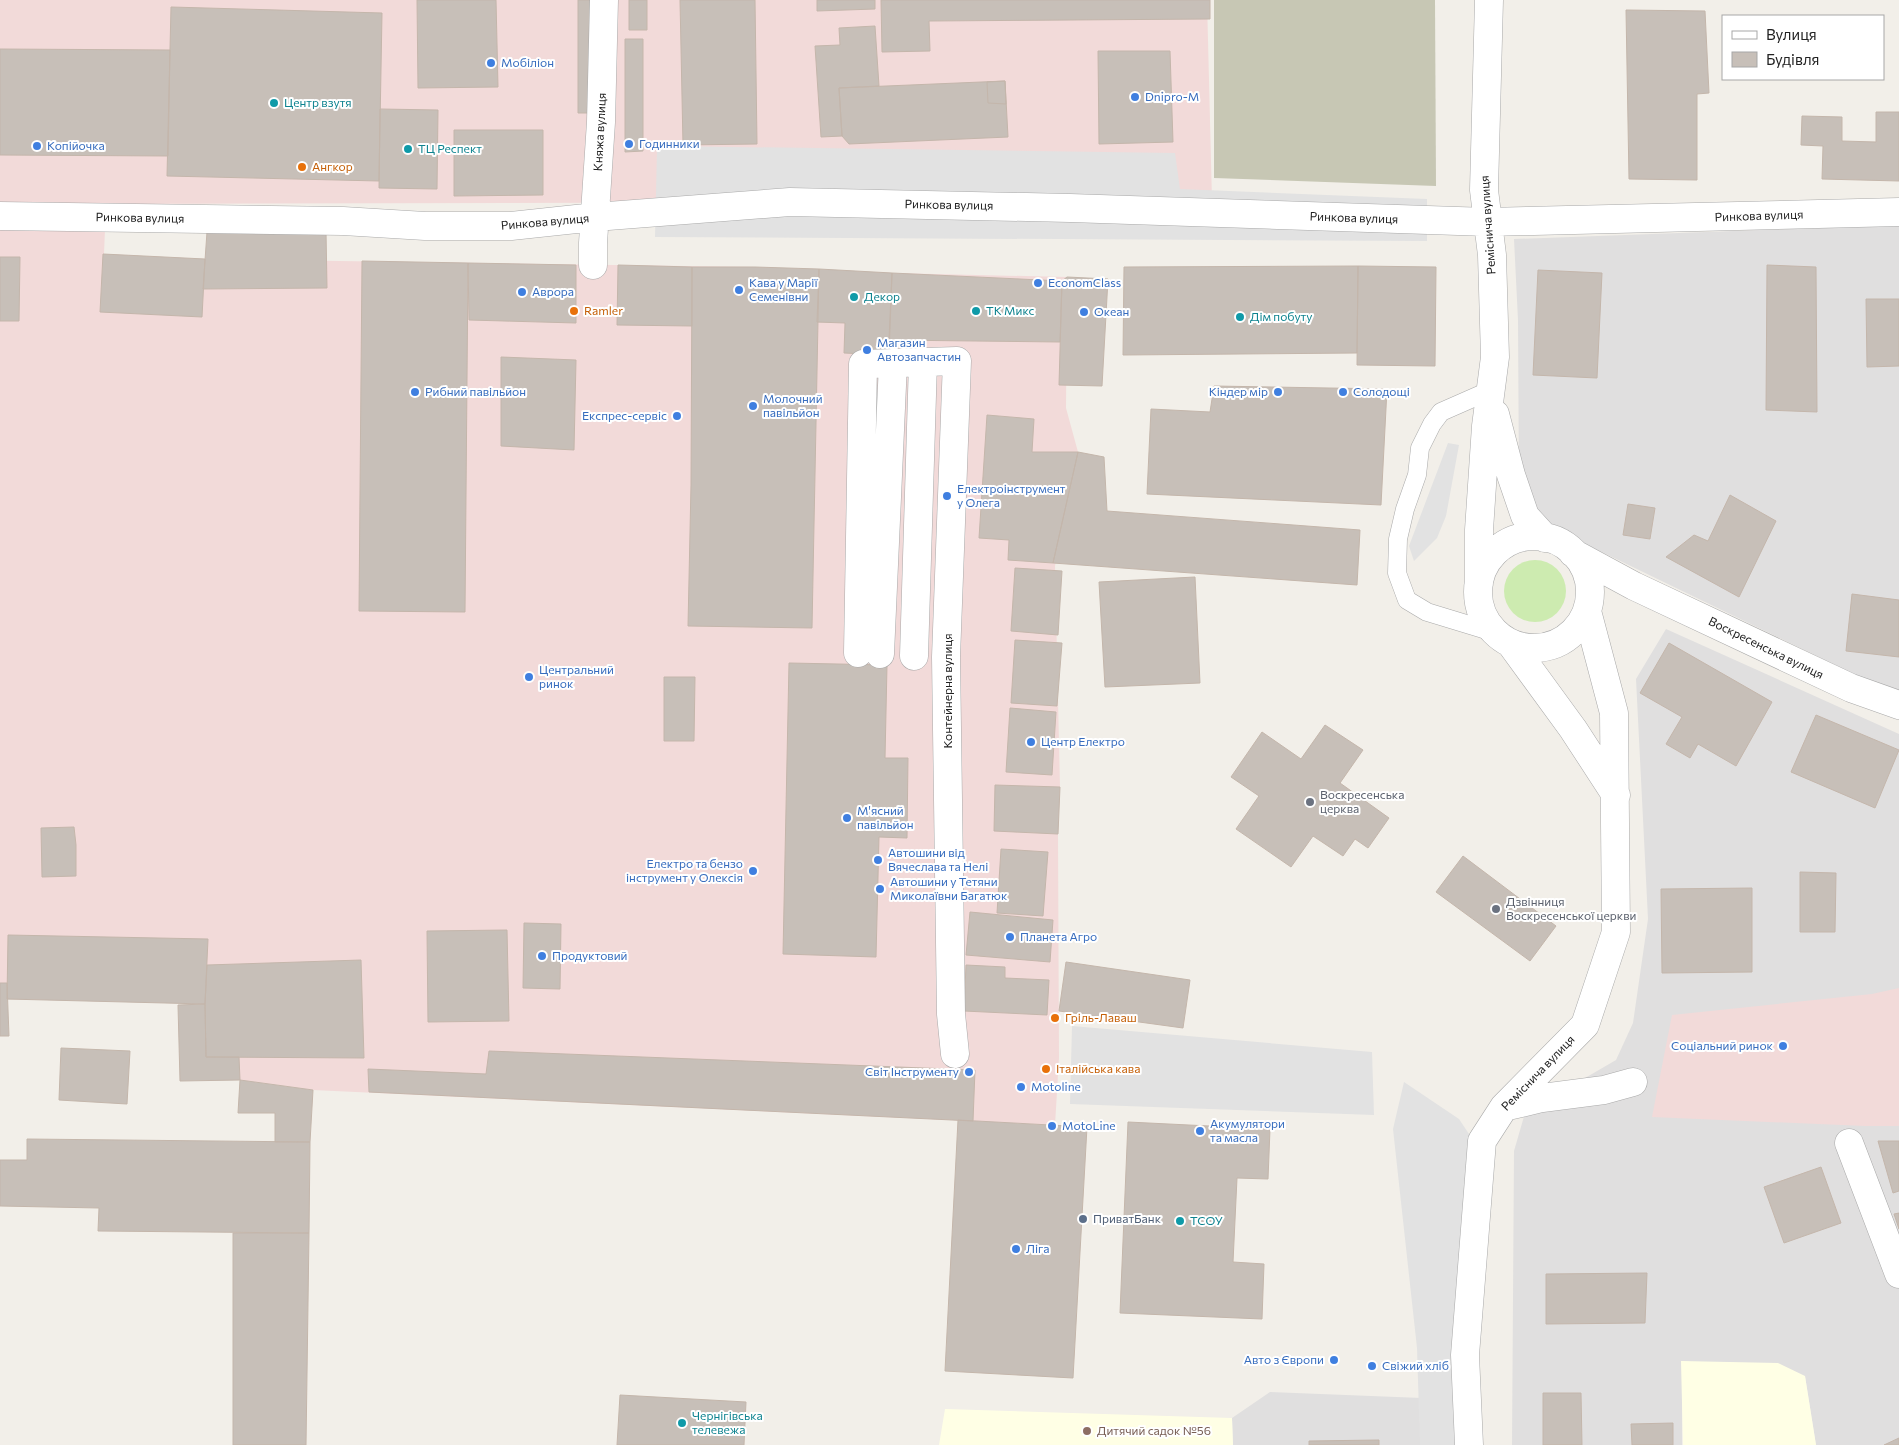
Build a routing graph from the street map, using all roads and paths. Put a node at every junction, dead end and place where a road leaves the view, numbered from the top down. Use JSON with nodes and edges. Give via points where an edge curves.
{"nodes":[{"id":1,"x":604,"y":0,"type":"edge"},
{"id":2,"x":1489,"y":0,"type":"edge"},
{"id":3,"x":1899,"y":212,"type":"edge"},
{"id":4,"x":0,"y":216,"type":"edge"},
{"id":5,"x":595,"y":217,"type":"junction"},
{"id":6,"x":1488,"y":222,"type":"junction"},
{"id":7,"x":594,"y":265,"type":"dead end"},
{"id":8,"x":923,"y":362,"type":"junction"},
{"id":9,"x":1491,"y":390,"type":"junction"},
{"id":10,"x":1545,"y":538,"type":"junction"},
{"id":11,"x":1574,"y":553,"type":"junction"},
{"id":12,"x":1479,"y":583,"type":"junction"},
{"id":13,"x":1634,"y":586,"type":"junction"},
{"id":14,"x":1589,"y":602,"type":"junction"},
{"id":15,"x":1504,"y":638,"type":"junction"},
{"id":16,"x":869,"y":653,"type":"dead end"},
{"id":17,"x":914,"y":656,"type":"dead end"},
{"id":18,"x":1899,"y":706,"type":"edge"},
{"id":19,"x":1616,"y":795,"type":"junction"},
{"id":20,"x":955,"y":1054,"type":"dead end"},
{"id":21,"x":1632,"y":1082,"type":"dead end"},
{"id":22,"x":1504,"y":1106,"type":"junction"},
{"id":23,"x":1849,"y":1143,"type":"dead end"},
{"id":24,"x":1899,"y":1274,"type":"edge"},
{"id":25,"x":1469,"y":1445,"type":"edge"}],
"edges":[{"from":1,"to":5,"type":"street","name":"Княжа вулиця"},
{"from":2,"to":6,"type":"street","name":"Реміснича вулиця","via":[[1484,190]]},
{"from":3,"to":6,"type":"street","name":"Ринкова вулиця"},
{"from":4,"to":5,"type":"street","name":"Ринкова вулиця","via":[[333,221],[425,226],[511,226]]},
{"from":5,"to":6,"type":"street","name":"Ринкова вулиця","via":[[790,202]]},
{"from":5,"to":7,"type":"street","name":"Княжа вулиця"},
{"from":6,"to":9,"type":"street","name":"Реміснича вулиця","via":[[1495,357]]},
{"from":8,"to":16,"type":"street","name":"Контейнерна вулиця","via":[[863,364]]},
{"from":8,"to":17,"type":"street"},
{"from":8,"to":20,"type":"street","name":"Контейнерна вулиця","via":[[957,361],[946,658],[951,1014]]},
{"from":9,"to":10,"type":"street","name":"Реміснича вулиця","via":[[1510,475],[1525,516]]},
{"from":9,"to":12,"type":"street","name":"Реміснича вулиця","via":[[1479,530]]},
{"from":9,"to":15,"type":"lane","via":[[1441,412],[1432,424],[1420,448],[1417,475],[1398,539],[1397,573],[1408,600],[1427,612]]},
{"from":10,"to":11,"type":"street","name":"Реміснича вулиця"},
{"from":10,"to":12,"type":"street","name":"Реміснича вулиця","via":[[1511,541],[1496,551],[1485,565]]},
{"from":11,"to":13,"type":"street","name":"Воскресенська вулиця"},
{"from":11,"to":14,"type":"street","name":"Реміснича вулиця","via":[[1589,578]]},
{"from":12,"to":15,"type":"street","name":"Реміснича вулиця","via":[[1484,619]]},
{"from":13,"to":14,"type":"street","via":[[1619,587]]},
{"from":13,"to":18,"type":"street","name":"Воскресенська вулиця","via":[[1851,688]]},
{"from":14,"to":15,"type":"street","via":[[1578,627],[1565,640],[1547,647],[1529,648]]},
{"from":14,"to":19,"type":"street","name":"Реміснича вулиця","via":[[1614,713]]},
{"from":15,"to":19,"type":"street","name":"Реміснича вулиця","via":[[1573,729]]},
{"from":19,"to":22,"type":"street","name":"Реміснича вулиця","via":[[1616,932],[1585,1025]]},
{"from":21,"to":22,"type":"street","via":[[1604,1090]]},
{"from":22,"to":25,"type":"street","name":"Реміснича вулиця","via":[[1482,1141],[1465,1355]]},
{"from":23,"to":24,"type":"street"}]}
